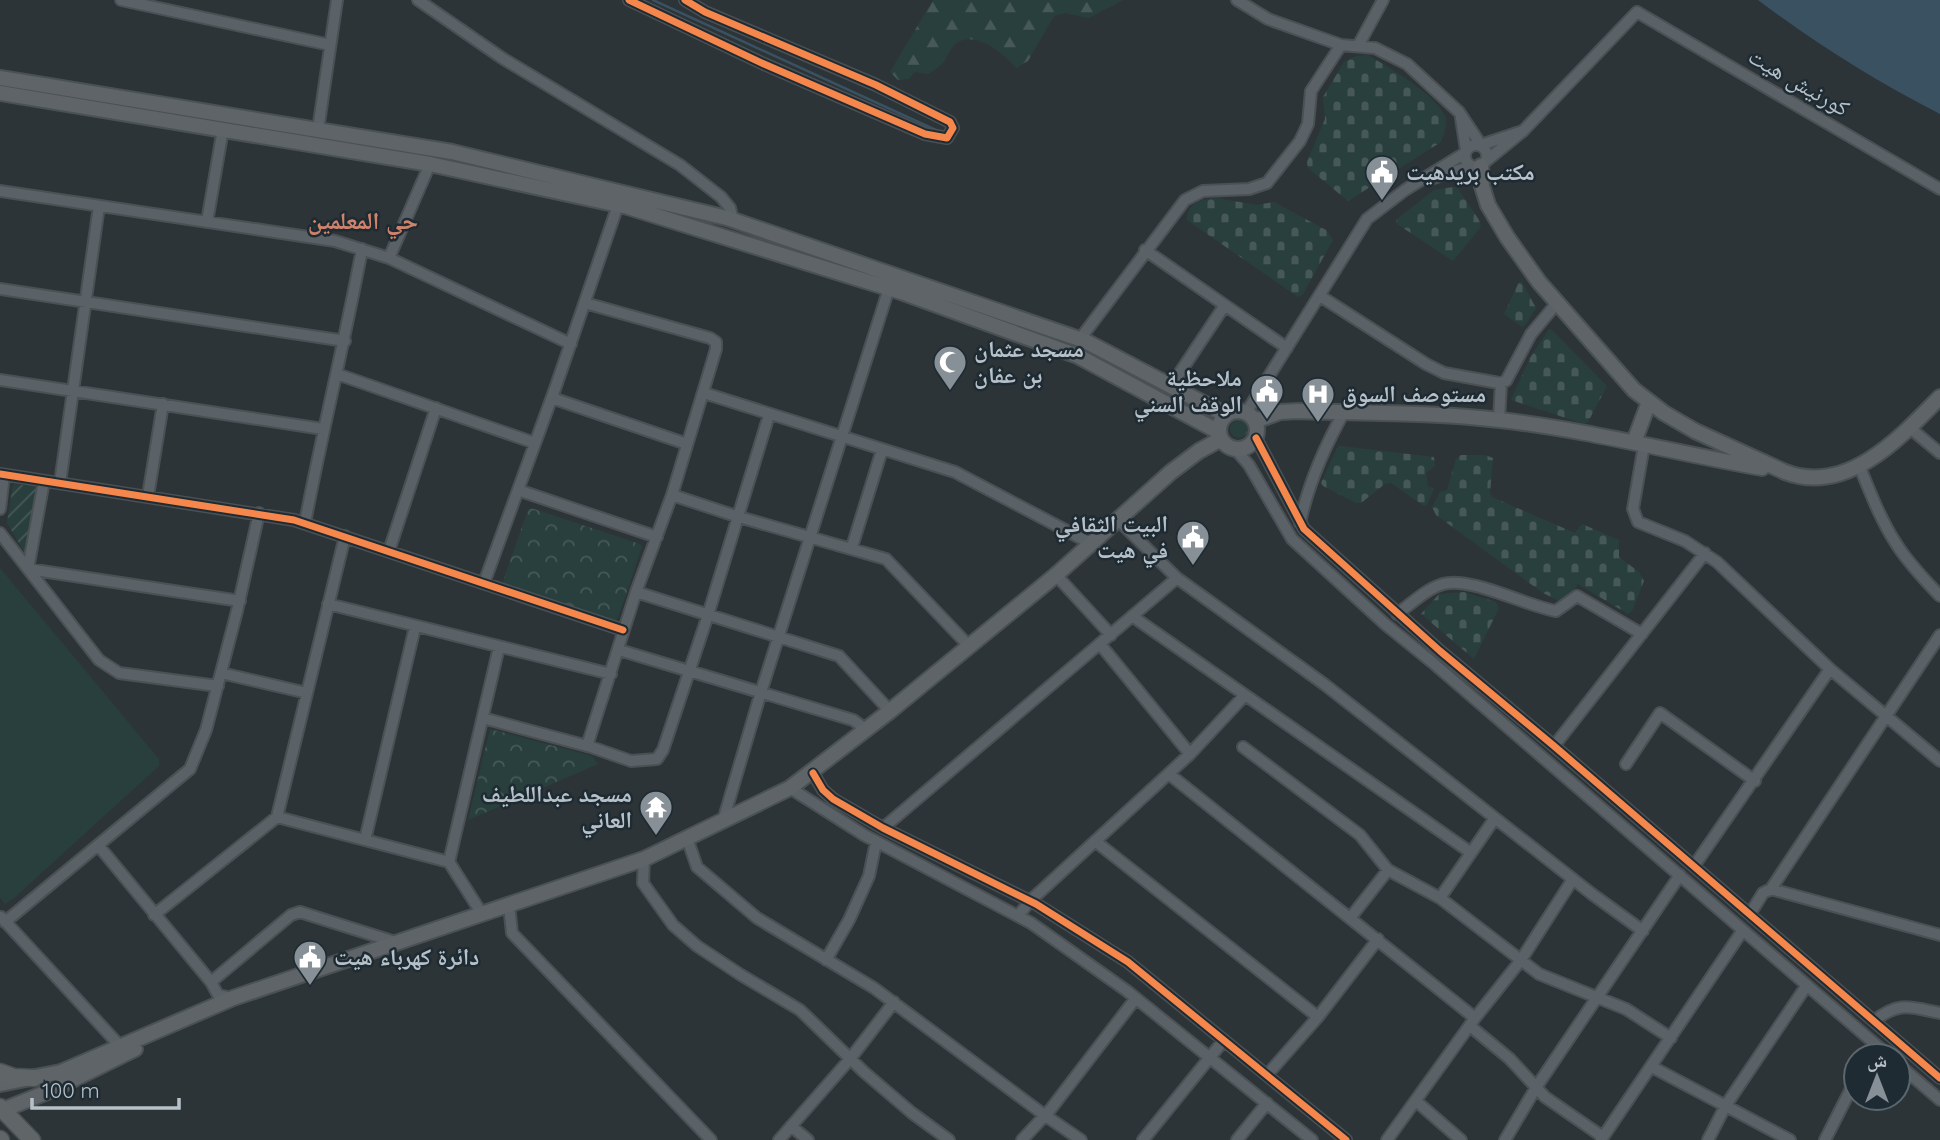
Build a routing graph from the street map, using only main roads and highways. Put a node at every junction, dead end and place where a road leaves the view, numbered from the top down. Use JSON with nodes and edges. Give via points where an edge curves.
{"nodes":[{"id":1,"x":0,"y":78,"type":"edge"},
{"id":2,"x":0,"y":93,"type":"edge"},
{"id":3,"x":1480,"y":164,"type":"road end"},
{"id":4,"x":778,"y":235,"type":"junction"},
{"id":5,"x":773,"y":252,"type":"junction"},
{"id":6,"x":1940,"y":397,"type":"edge"},
{"id":7,"x":1649,"y":402,"type":"junction"},
{"id":8,"x":1226,"y":415,"type":"junction"},
{"id":9,"x":1250,"y":417,"type":"junction"},
{"id":10,"x":1695,"y":432,"type":"junction"},
{"id":11,"x":1220,"y":435,"type":"junction"},
{"id":12,"x":1639,"y":443,"type":"junction"},
{"id":13,"x":1686,"y":455,"type":"junction"},
{"id":14,"x":1784,"y":472,"type":"junction"},
{"id":15,"x":187,"y":1017,"type":"junction"},
{"id":16,"x":0,"y":1072,"type":"edge"},
{"id":17,"x":34,"y":1078,"type":"junction"},
{"id":18,"x":0,"y":1084,"type":"edge"},
{"id":19,"x":1,"y":1110,"type":"edge"},
{"id":20,"x":32,"y":1140,"type":"edge"}],
"edges":[{"from":1,"to":4,"type":"main road","via":[[452,152]]},
{"from":2,"to":5,"type":"main road","via":[[430,164],[618,205]]},
{"from":3,"to":7,"type":"main road","via":[[1492,214],[1522,260]]},
{"from":4,"to":5,"type":"main road"},
{"from":4,"to":8,"type":"main road","via":[[1080,340]]},
{"from":5,"to":11,"type":"main road","via":[[1078,356]]},
{"from":6,"to":14,"type":"main road","via":[[1910,428],[1859,465],[1814,479]]},
{"from":7,"to":10,"type":"main road"},
{"from":7,"to":12,"type":"main road"},
{"from":8,"to":9,"type":"main road","via":[[1236,412]]},
{"from":8,"to":11,"type":"main road"},
{"from":9,"to":11,"type":"main road","via":[[1257,426],[1256,438],[1247,447],[1235,449],[1224,444]]},
{"from":9,"to":12,"type":"main road","via":[[1289,411],[1499,420]]},
{"from":10,"to":13,"type":"main road"},
{"from":10,"to":14,"type":"main road"},
{"from":11,"to":15,"type":"main road","via":[[1171,472],[1056,575],[790,788],[644,859]]},
{"from":12,"to":13,"type":"main road"},
{"from":13,"to":14,"type":"main road"},
{"from":15,"to":17,"type":"main road","via":[[61,1072]]},
{"from":15,"to":19,"type":"main road","via":[[95,1070]]},
{"from":16,"to":17,"type":"highway"},
{"from":17,"to":18,"type":"main road"},
{"from":19,"to":20,"type":"highway"}]}
